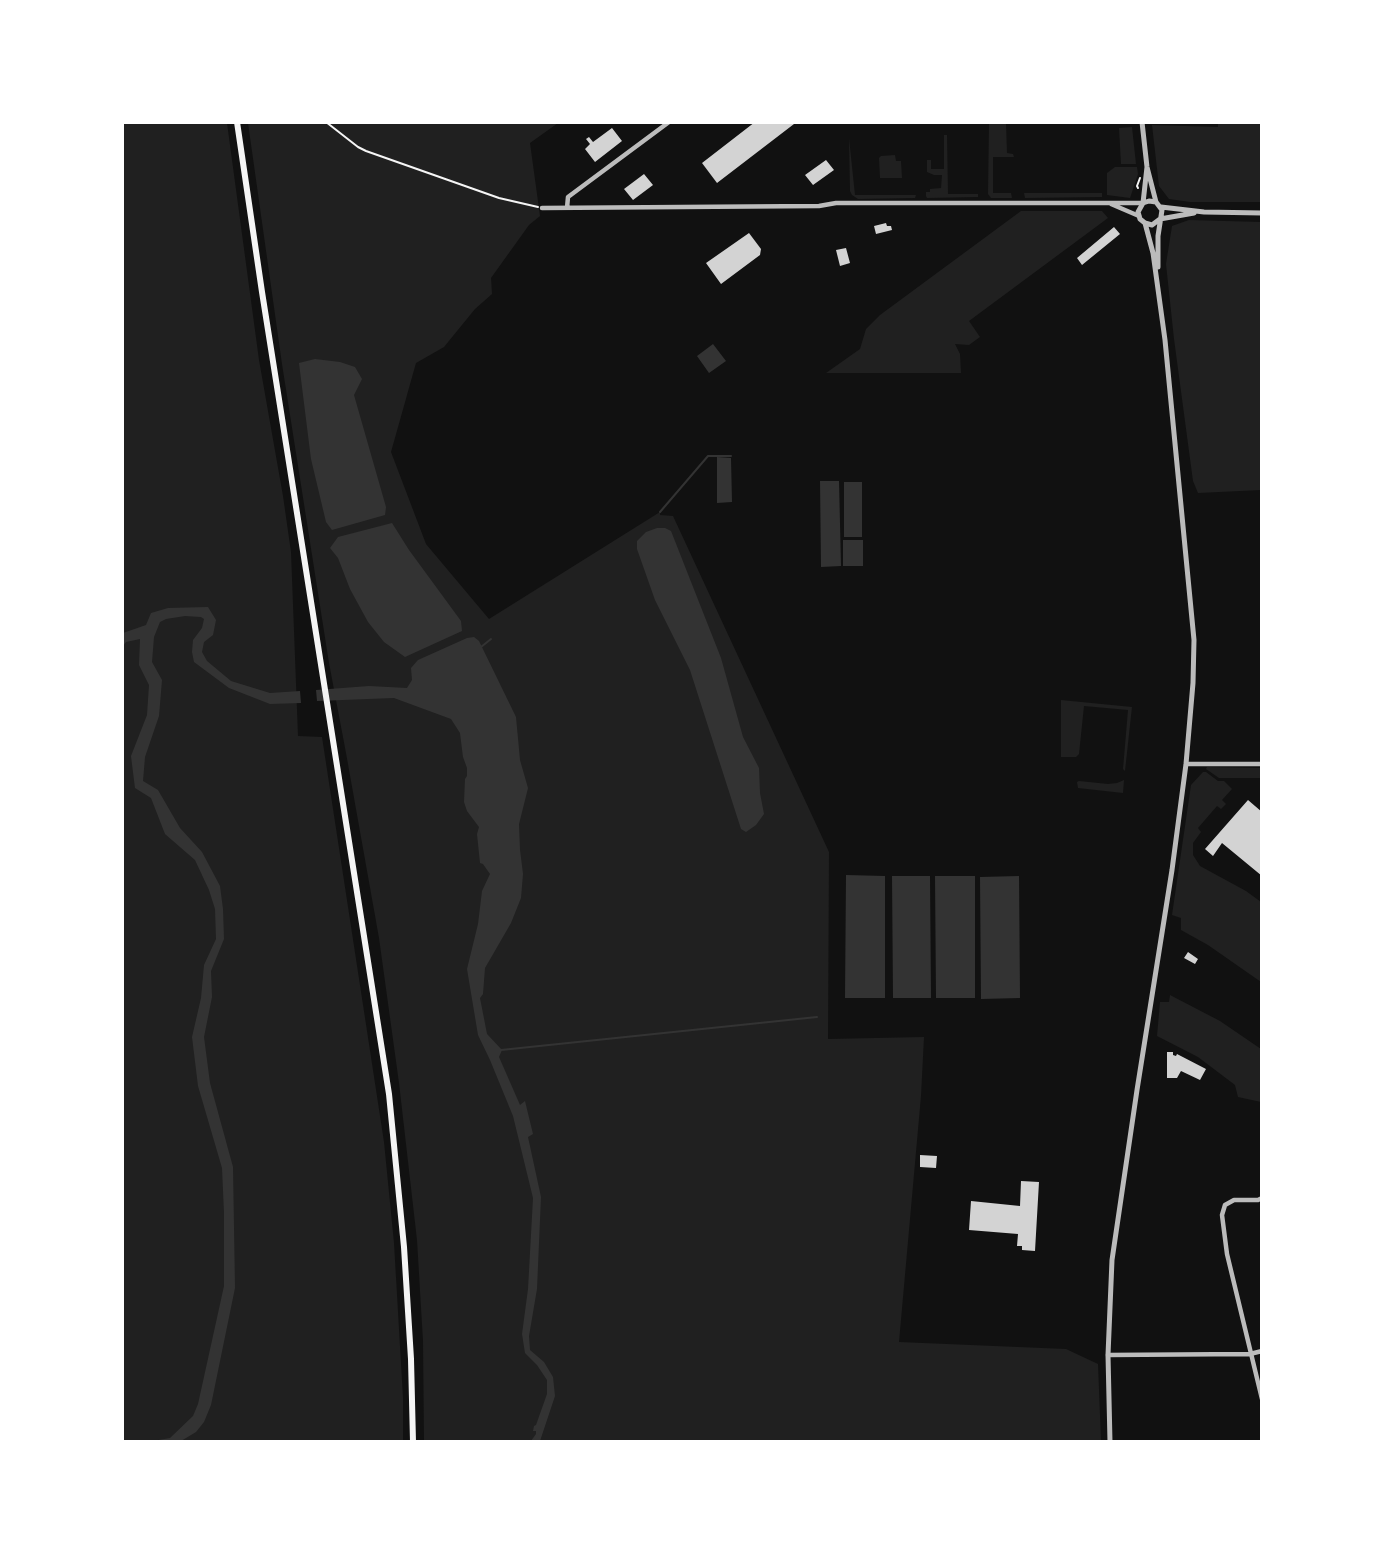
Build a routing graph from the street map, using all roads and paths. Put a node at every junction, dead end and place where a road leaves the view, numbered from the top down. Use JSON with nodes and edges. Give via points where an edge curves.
{"nodes":[{"id":1,"x":237,"y":122,"type":"edge"},
{"id":2,"x":326,"y":122,"type":"edge"},
{"id":3,"x":668,"y":122,"type":"edge"},
{"id":4,"x":1142,"y":122,"type":"edge"},
{"id":5,"x":1147,"y":167,"type":"junction"},
{"id":6,"x":1141,"y":173,"type":"dead end"},
{"id":7,"x":1140,"y":190,"type":"dead end"},
{"id":8,"x":1107,"y":202,"type":"junction"},
{"id":9,"x":1143,"y":203,"type":"junction"},
{"id":10,"x":1158,"y":204,"type":"junction"},
{"id":11,"x":542,"y":208,"type":"joint"},
{"id":12,"x":568,"y":208,"type":"junction"},
{"id":13,"x":1204,"y":212,"type":"junction"},
{"id":14,"x":1262,"y":212,"type":"edge"},
{"id":15,"x":1139,"y":215,"type":"junction"},
{"id":16,"x":1160,"y":219,"type":"junction"},
{"id":17,"x":1145,"y":223,"type":"junction"},
{"id":18,"x":1158,"y":287,"type":"junction"},
{"id":19,"x":1186,"y":764,"type":"junction"},
{"id":20,"x":1262,"y":764,"type":"edge"},
{"id":21,"x":1262,"y":1198,"type":"edge"},
{"id":22,"x":1262,"y":1351,"type":"edge"},
{"id":23,"x":1250,"y":1354,"type":"junction"},
{"id":24,"x":1108,"y":1355,"type":"junction"},
{"id":25,"x":1262,"y":1399,"type":"edge"},
{"id":26,"x":413,"y":1441,"type":"edge"},
{"id":27,"x":1110,"y":1441,"type":"edge"}],
"edges":[{"from":1,"to":26,"type":"main road","via":[[389,1094],[404,1247]]},
{"from":2,"to":11,"type":"path","via":[[366,151],[499,198]]},
{"from":3,"to":12,"type":"street","via":[[568,197]]},
{"from":4,"to":5,"type":"street"},
{"from":5,"to":9,"type":"street"},
{"from":5,"to":10,"type":"street"},
{"from":6,"to":7,"type":"path"},
{"from":8,"to":9,"type":"street"},
{"from":8,"to":12,"type":"street"},
{"from":8,"to":15,"type":"street"},
{"from":9,"to":10,"type":"street"},
{"from":9,"to":15,"type":"street"},
{"from":10,"to":13,"type":"street"},
{"from":10,"to":16,"type":"street","via":[[1163,213]]},
{"from":11,"to":12,"type":"street"},
{"from":13,"to":14,"type":"street"},
{"from":13,"to":16,"type":"street"},
{"from":15,"to":17,"type":"street"},
{"from":16,"to":17,"type":"street","via":[[1152,225]]},
{"from":16,"to":18,"type":"street"},
{"from":17,"to":18,"type":"street"},
{"from":18,"to":19,"type":"street","via":[[1194,640]]},
{"from":19,"to":20,"type":"street"},
{"from":19,"to":24,"type":"street","via":[[1112,1260]]},
{"from":21,"to":23,"type":"street","via":[[1234,1200],[1225,1205],[1222,1215]]},
{"from":22,"to":23,"type":"street"},
{"from":23,"to":24,"type":"street"},
{"from":23,"to":25,"type":"street"},
{"from":24,"to":27,"type":"street"}]}
